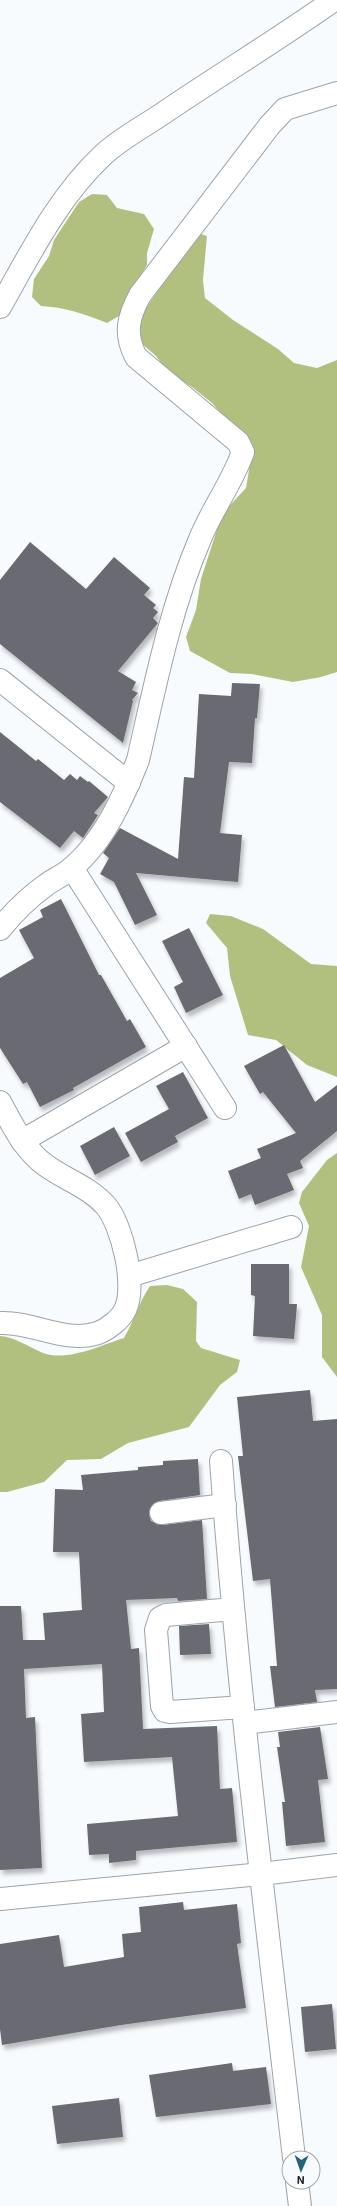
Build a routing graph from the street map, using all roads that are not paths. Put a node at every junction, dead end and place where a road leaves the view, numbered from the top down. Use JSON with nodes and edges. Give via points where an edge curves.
{"nodes":[{"id":1,"x":334,"y":0,"type":"edge"},
{"id":2,"x":337,"y":93,"type":"edge"},
{"id":3,"x":0,"y":307,"type":"edge"},
{"id":4,"x":0,"y":680,"type":"edge"},
{"id":5,"x":129,"y":783,"type":"junction"},
{"id":6,"x":72,"y":868,"type":"junction"},
{"id":7,"x":0,"y":929,"type":"edge"},
{"id":8,"x":186,"y":1046,"type":"junction"},
{"id":9,"x":0,"y":1102,"type":"edge"},
{"id":10,"x":225,"y":1108,"type":"dead end"},
{"id":11,"x":22,"y":1141,"type":"junction"},
{"id":12,"x":291,"y":1227,"type":"dead end"},
{"id":13,"x":129,"y":1276,"type":"junction"},
{"id":14,"x":0,"y":1323,"type":"edge"},
{"id":15,"x":221,"y":1461,"type":"dead end"},
{"id":16,"x":225,"y":1505,"type":"junction"},
{"id":17,"x":161,"y":1513,"type":"dead end"},
{"id":18,"x":233,"y":1609,"type":"junction"},
{"id":19,"x":337,"y":1712,"type":"edge"},
{"id":20,"x":244,"y":1715,"type":"junction"},
{"id":21,"x":337,"y":1865,"type":"edge"},
{"id":22,"x":261,"y":1874,"type":"junction"},
{"id":23,"x":0,"y":1899,"type":"edge"},
{"id":24,"x":293,"y":2150,"type":"edge"},
{"id":25,"x":298,"y":2190,"type":"edge"},
{"id":26,"x":300,"y":2206,"type":"edge"}],
"edges":[{"from":1,"to":3,"type":"street","via":[[104,154],[73,186],[47,225]]},
{"from":2,"to":5,"type":"street","via":[[286,109],[270,125],[132,309],[129,343],[136,357],[238,442],[243,452],[200,539],[177,603],[138,760]]},
{"from":4,"to":5,"type":"street"},
{"from":5,"to":6,"type":"street","via":[[94,844]]},
{"from":6,"to":7,"type":"street","via":[[45,886]]},
{"from":6,"to":8,"type":"street"},
{"from":8,"to":10,"type":"street"},
{"from":8,"to":11,"type":"street"},
{"from":9,"to":11,"type":"street"},
{"from":11,"to":13,"type":"street","via":[[39,1160],[98,1197],[107,1208],[123,1242]]},
{"from":12,"to":13,"type":"street"},
{"from":13,"to":14,"type":"street","via":[[130,1286],[125,1310],[112,1325],[98,1333],[79,1336],[8,1322]]},
{"from":15,"to":16,"type":"street"},
{"from":16,"to":17,"type":"street"},
{"from":16,"to":18,"type":"street"},
{"from":18,"to":20,"type":"street"},
{"from":18,"to":20,"type":"street","via":[[166,1615],[160,1618],[156,1630],[162,1706],[165,1711],[170,1712]]},
{"from":19,"to":20,"type":"street"},
{"from":20,"to":22,"type":"street"},
{"from":21,"to":22,"type":"street"},
{"from":22,"to":23,"type":"street"},
{"from":22,"to":24,"type":"street"},
{"from":25,"to":26,"type":"street"}]}
